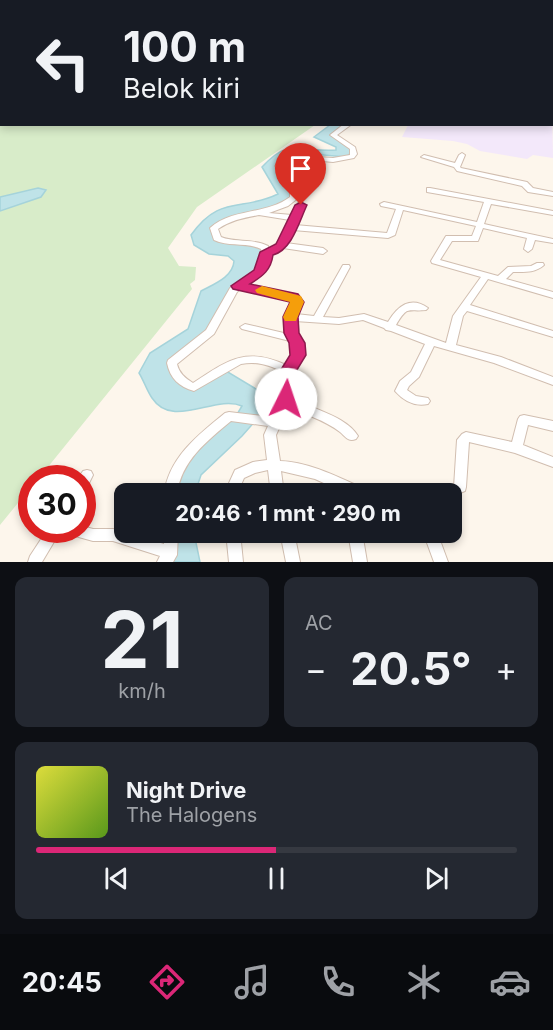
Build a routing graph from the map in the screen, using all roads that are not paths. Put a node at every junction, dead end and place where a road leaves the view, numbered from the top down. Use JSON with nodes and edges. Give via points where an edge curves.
{"nodes":[{"id":1,"x":346,"y":126,"type":"edge"},
{"id":2,"x":462,"y":155,"type":"dead end"},
{"id":3,"x":424,"y":157,"type":"dead end"},
{"id":4,"x":457,"y":166,"type":"junction"},
{"id":5,"x":430,"y":190,"type":"dead end"},
{"id":6,"x":538,"y":191,"type":"junction"},
{"id":7,"x":553,"y":194,"type":"edge"},
{"id":8,"x":489,"y":200,"type":"junction"},
{"id":9,"x":384,"y":204,"type":"dead end"},
{"id":10,"x":301,"y":205,"type":"dead end"},
{"id":11,"x":400,"y":208,"type":"junction"},
{"id":12,"x":531,"y":208,"type":"junction"},
{"id":13,"x":254,"y":213,"type":"junction"},
{"id":14,"x":553,"y":213,"type":"edge"},
{"id":15,"x":295,"y":218,"type":"junction"},
{"id":16,"x":480,"y":224,"type":"junction"},
{"id":17,"x":290,"y":227,"type":"junction"},
{"id":18,"x":532,"y":236,"type":"junction"},
{"id":19,"x":553,"y":241,"type":"edge"},
{"id":20,"x":281,"y":245,"type":"junction"},
{"id":21,"x":528,"y":249,"type":"dead end"},
{"id":22,"x":323,"y":251,"type":"dead end"},
{"id":23,"x":267,"y":252,"type":"junction"},
{"id":24,"x":540,"y":265,"type":"dead end"},
{"id":25,"x":346,"y":267,"type":"dead end"},
{"id":26,"x":484,"y":277,"type":"junction"},
{"id":27,"x":500,"y":280,"type":"junction"},
{"id":28,"x":238,"y":286,"type":"junction"},
{"id":29,"x":553,"y":295,"type":"edge"},
{"id":30,"x":465,"y":307,"type":"junction"},
{"id":31,"x":423,"y":308,"type":"dead end"},
{"id":32,"x":290,"y":317,"type":"junction"},
{"id":33,"x":317,"y":319,"type":"junction"},
{"id":34,"x":245,"y":327,"type":"dead end"},
{"id":35,"x":389,"y":327,"type":"junction"},
{"id":36,"x":553,"y":334,"type":"edge"},
{"id":37,"x":294,"y":338,"type":"junction"},
{"id":38,"x":431,"y":342,"type":"junction"},
{"id":39,"x":450,"y":347,"type":"junction"},
{"id":40,"x":288,"y":370,"type":"junction"},
{"id":41,"x":553,"y":381,"type":"edge"},
{"id":42,"x":286,"y":399,"type":"junction"},
{"id":43,"x":424,"y":401,"type":"dead end"},
{"id":44,"x":275,"y":422,"type":"junction"},
{"id":45,"x":553,"y":426,"type":"edge"},
{"id":46,"x":352,"y":436,"type":"dead end"},
{"id":47,"x":516,"y":448,"type":"junction"},
{"id":48,"x":553,"y":462,"type":"edge"},
{"id":49,"x":273,"y":467,"type":"junction"},
{"id":50,"x":171,"y":483,"type":"edge"},
{"id":51,"x":234,"y":483,"type":"edge"},
{"id":52,"x":276,"y":483,"type":"edge"},
{"id":53,"x":331,"y":483,"type":"edge"},
{"id":54,"x":460,"y":483,"type":"edge"},
{"id":55,"x":96,"y":535,"type":"edge"},
{"id":56,"x":46,"y":543,"type":"edge"},
{"id":57,"x":234,"y":543,"type":"edge"},
{"id":58,"x":289,"y":543,"type":"edge"},
{"id":59,"x":357,"y":543,"type":"edge"},
{"id":60,"x":434,"y":543,"type":"edge"},
{"id":61,"x":167,"y":557,"type":"edge"},
{"id":62,"x":35,"y":561,"type":"edge"},
{"id":63,"x":236,"y":562,"type":"edge"},
{"id":64,"x":293,"y":562,"type":"edge"},
{"id":65,"x":360,"y":562,"type":"edge"},
{"id":66,"x":441,"y":562,"type":"edge"}],
"edges":[{"from":1,"to":13,"type":"street","via":[[333,135],[353,148],[352,157],[287,157],[278,170],[294,188],[294,198]]},
{"from":2,"to":4,"type":"street"},
{"from":3,"to":4,"type":"street"},
{"from":4,"to":6,"type":"street","via":[[459,170],[524,184]]},
{"from":5,"to":8,"type":"street"},
{"from":6,"to":7,"type":"street"},
{"from":6,"to":12,"type":"street"},
{"from":8,"to":12,"type":"street"},
{"from":8,"to":16,"type":"street"},
{"from":9,"to":11,"type":"street"},
{"from":10,"to":15,"type":"street"},
{"from":11,"to":16,"type":"street"},
{"from":11,"to":17,"type":"street","via":[[388,236]]},
{"from":12,"to":14,"type":"street"},
{"from":13,"to":15,"type":"street"},
{"from":13,"to":23,"type":"street","via":[[224,221],[214,231],[221,240],[254,243]]},
{"from":15,"to":17,"type":"street"},
{"from":16,"to":18,"type":"street"},
{"from":16,"to":26,"type":"street","via":[[475,239],[449,238],[435,260]]},
{"from":17,"to":20,"type":"street"},
{"from":18,"to":19,"type":"street"},
{"from":18,"to":21,"type":"street"},
{"from":20,"to":22,"type":"street"},
{"from":20,"to":23,"type":"street"},
{"from":23,"to":28,"type":"street","via":[[259,273]]},
{"from":24,"to":27,"type":"street","via":[[533,269],[511,268]]},
{"from":25,"to":33,"type":"street"},
{"from":26,"to":27,"type":"street"},
{"from":26,"to":30,"type":"street"},
{"from":27,"to":29,"type":"street"},
{"from":28,"to":32,"type":"street","via":[[293,297],[297,302]]},
{"from":28,"to":40,"type":"street","via":[[210,332],[173,361],[172,368],[183,382],[194,387],[246,358],[262,359]]},
{"from":30,"to":36,"type":"street"},
{"from":30,"to":39,"type":"street","via":[[458,316]]},
{"from":31,"to":35,"type":"street","via":[[402,308]]},
{"from":32,"to":33,"type":"street"},
{"from":32,"to":37,"type":"street"},
{"from":33,"to":35,"type":"street","via":[[339,321],[360,317]]},
{"from":34,"to":37,"type":"street"},
{"from":35,"to":38,"type":"street"},
{"from":37,"to":40,"type":"street","via":[[298,355]]},
{"from":38,"to":39,"type":"street"},
{"from":38,"to":43,"type":"street","via":[[415,374],[400,391],[413,400]]},
{"from":39,"to":41,"type":"street"},
{"from":40,"to":42,"type":"street"},
{"from":42,"to":44,"type":"street"},
{"from":42,"to":46,"type":"street"},
{"from":44,"to":49,"type":"street","via":[[270,435]]},
{"from":44,"to":50,"type":"street","via":[[229,416],[179,465]]},
{"from":45,"to":47,"type":"street","via":[[524,419]]},
{"from":47,"to":48,"type":"street"},
{"from":47,"to":54,"type":"street","via":[[466,437]]},
{"from":49,"to":51,"type":"street","via":[[248,468]]},
{"from":49,"to":52,"type":"street"},
{"from":49,"to":53,"type":"street","via":[[299,469]]},
{"from":55,"to":61,"type":"street","via":[[113,536]]},
{"from":56,"to":62,"type":"street"},
{"from":57,"to":63,"type":"street"},
{"from":58,"to":64,"type":"street"},
{"from":59,"to":65,"type":"street"},
{"from":60,"to":66,"type":"street"}]}
